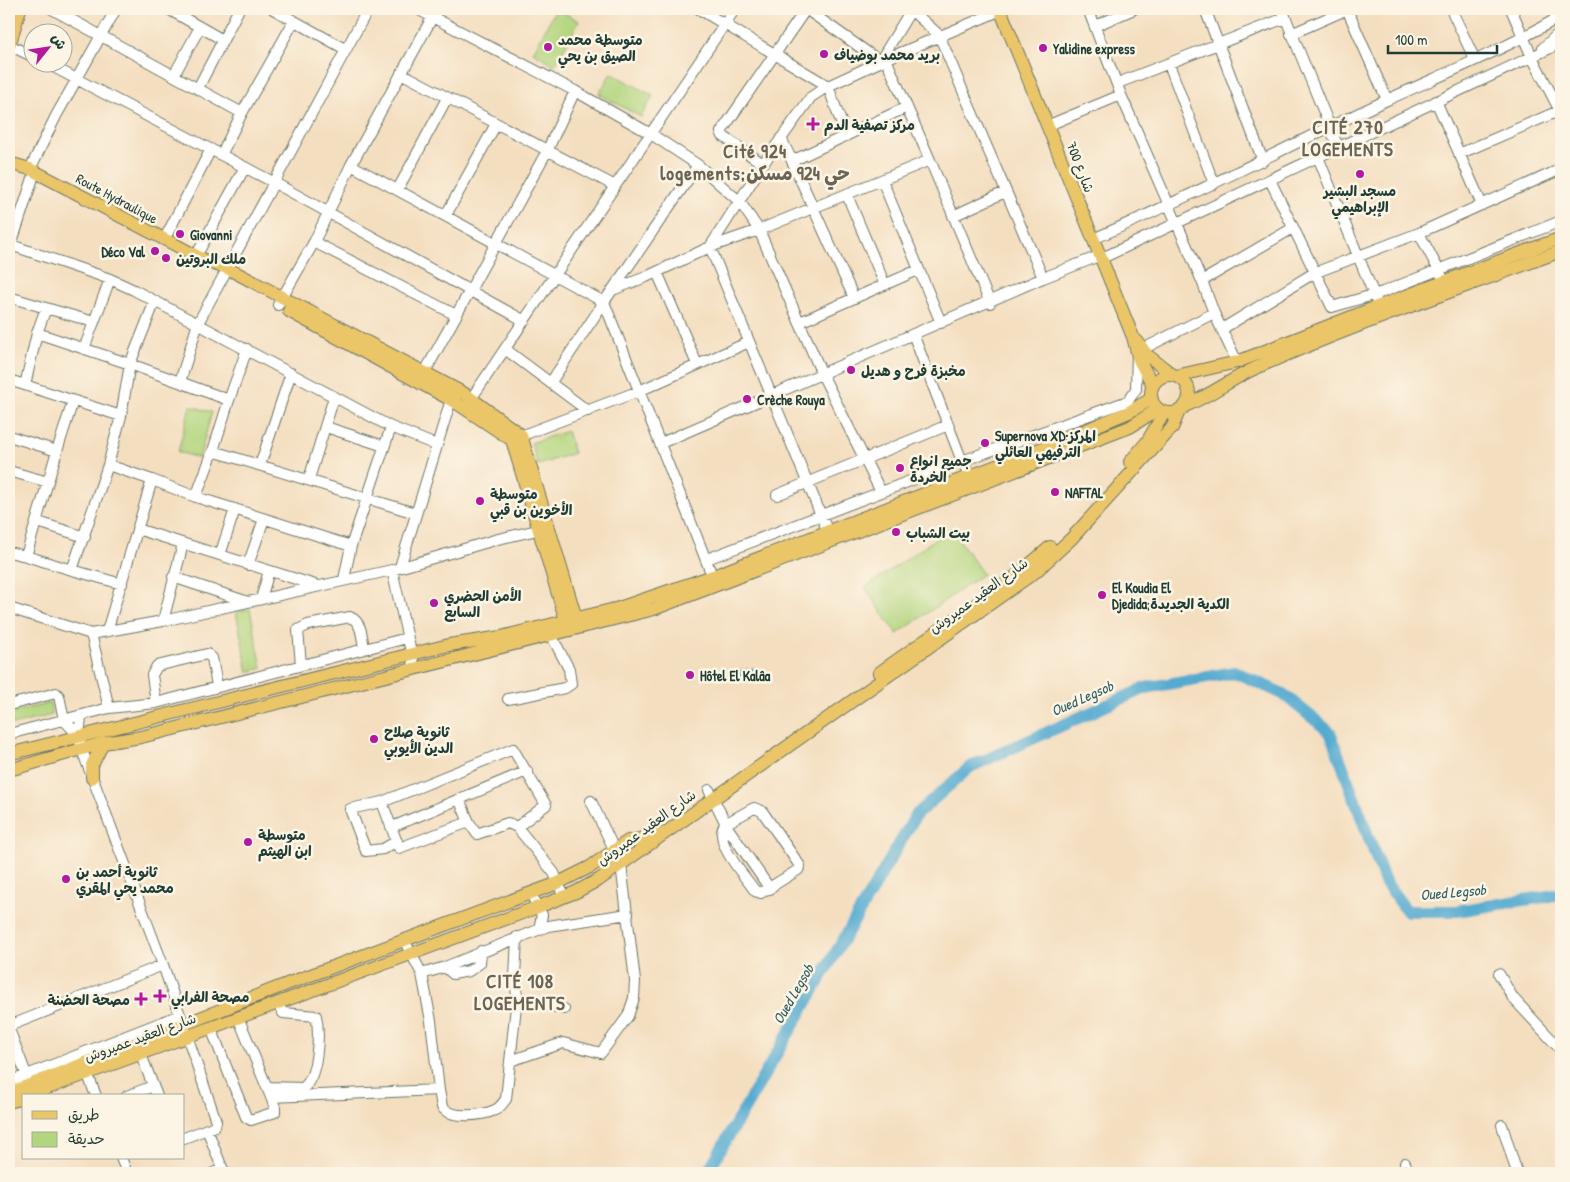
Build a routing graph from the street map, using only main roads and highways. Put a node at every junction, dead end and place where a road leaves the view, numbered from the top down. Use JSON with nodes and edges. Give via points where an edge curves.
{"nodes":[{"id":1,"x":20,"y":9,"type":"edge"},
{"id":2,"x":1002,"y":9,"type":"edge"},
{"id":3,"x":9,"y":45,"type":"edge"},
{"id":4,"x":9,"y":163,"type":"edge"},
{"id":5,"x":1561,"y":238,"type":"edge"},
{"id":6,"x":1561,"y":251,"type":"edge"},
{"id":7,"x":1534,"y":255,"type":"junction"},
{"id":8,"x":1505,"y":265,"type":"junction"},
{"id":9,"x":1140,"y":351,"type":"junction"},
{"id":10,"x":1175,"y":375,"type":"junction"},
{"id":11,"x":1153,"y":384,"type":"junction"},
{"id":12,"x":452,"y":394,"type":"junction"},
{"id":13,"x":1209,"y":397,"type":"junction"},
{"id":14,"x":1158,"y":407,"type":"junction"},
{"id":15,"x":1182,"y":409,"type":"junction"},
{"id":16,"x":1130,"y":427,"type":"junction"},
{"id":17,"x":1172,"y":428,"type":"junction"},
{"id":18,"x":516,"y":437,"type":"junction"},
{"id":19,"x":1144,"y":444,"type":"junction"},
{"id":20,"x":829,"y":536,"type":"junction"},
{"id":21,"x":714,"y":582,"type":"junction"},
{"id":22,"x":571,"y":620,"type":"junction"},
{"id":23,"x":549,"y":631,"type":"junction"},
{"id":24,"x":367,"y":665,"type":"junction"},
{"id":25,"x":370,"y":679,"type":"junction"},
{"id":26,"x":829,"y":712,"type":"junction"},
{"id":27,"x":103,"y":743,"type":"junction"},
{"id":28,"x":9,"y":754,"type":"edge"},
{"id":29,"x":9,"y":770,"type":"edge"},
{"id":30,"x":92,"y":778,"type":"road end"},
{"id":31,"x":711,"y":794,"type":"junction"},
{"id":32,"x":407,"y":948,"type":"junction"},
{"id":33,"x":370,"y":953,"type":"junction"},
{"id":34,"x":375,"y":966,"type":"junction"},
{"id":35,"x":184,"y":1025,"type":"junction"},
{"id":36,"x":85,"y":1068,"type":"junction"},
{"id":37,"x":28,"y":1089,"type":"edge"},
{"id":38,"x":9,"y":1093,"type":"edge"},
{"id":39,"x":9,"y":1102,"type":"edge"}],
"edges":[{"from":1,"to":3,"type":"main road"},
{"from":2,"to":9,"type":"main road","name":"شارع 700"},
{"from":4,"to":12,"type":"main road","name":"Route Hydraulique","via":[[33,170]]},
{"from":5,"to":7,"type":"main road"},
{"from":6,"to":7,"type":"main road"},
{"from":7,"to":8,"type":"main road"},
{"from":8,"to":10,"type":"main road","via":[[1376,300],[1238,362]]},
{"from":8,"to":13,"type":"main road","via":[[1257,367]]},
{"from":9,"to":10,"type":"main road"},
{"from":9,"to":11,"type":"main road","via":[[1143,369]]},
{"from":10,"to":11,"type":"main road","via":[[1160,377]]},
{"from":10,"to":15,"type":"main road","via":[[1189,389],[1188,401]]},
{"from":11,"to":14,"type":"main road"},
{"from":12,"to":18,"type":"main road"},
{"from":12,"to":18,"type":"main road","via":[[471,399]]},
{"from":13,"to":15,"type":"main road"},
{"from":13,"to":17,"type":"main road"},
{"from":14,"to":15,"type":"main road"},
{"from":14,"to":16,"type":"main road"},
{"from":14,"to":19,"type":"main road","name":"شارع العقيد عميروش"},
{"from":14,"to":20,"type":"main road","via":[[1116,417]]},
{"from":15,"to":17,"type":"main road","name":"شارع العقيد عميروش"},
{"from":16,"to":19,"type":"main road","via":[[1139,432]]},
{"from":16,"to":20,"type":"main road"},
{"from":17,"to":26,"type":"main road","name":"شارع العقيد عميروش","via":[[1071,539],[1035,572]]},
{"from":18,"to":22,"type":"main road"},
{"from":19,"to":26,"type":"main road","name":"شارع العقيد عميروش","via":[[1074,524],[1041,555]]},
{"from":20,"to":21,"type":"main road"},
{"from":21,"to":22,"type":"main road"},
{"from":21,"to":23,"type":"main road","via":[[654,609]]},
{"from":22,"to":23,"type":"main road"},
{"from":23,"to":24,"type":"main road","via":[[501,637]]},
{"from":23,"to":25,"type":"main road"},
{"from":24,"to":25,"type":"main road"},
{"from":24,"to":28,"type":"main road"},
{"from":25,"to":27,"type":"main road","via":[[150,735]]},
{"from":26,"to":31,"type":"main road","name":"شارع العقيد عميروش"},
{"from":27,"to":29,"type":"main road"},
{"from":27,"to":30,"type":"main road","via":[[92,765]]},
{"from":31,"to":32,"type":"main road","name":"شارع العقيد عميروش","via":[[642,839],[628,840],[590,867]]},
{"from":31,"to":32,"type":"main road","name":"شارع العقيد عميروش","via":[[600,879],[540,911]]},
{"from":32,"to":33,"type":"main road","name":"شارع العقيد عميروش"},
{"from":32,"to":34,"type":"main road","name":"شارع العقيد عميروش"},
{"from":33,"to":34,"type":"main road"},
{"from":33,"to":35,"type":"main road","name":"شارع العقيد عميروش"},
{"from":34,"to":35,"type":"main road","name":"شارع العقيد عميروش","via":[[211,1028]]},
{"from":35,"to":36,"type":"main road","name":"شارع العقيد عميروش"},
{"from":35,"to":36,"type":"main road","name":"شارع العقيد عميروش","via":[[140,1052]]},
{"from":36,"to":37,"type":"main road","name":"شارع العقيد عميروش"},
{"from":37,"to":38,"type":"main road","name":"شارع العقيد عميروش"},
{"from":37,"to":39,"type":"main road","name":"شارع العقيد عميروش"}]}
